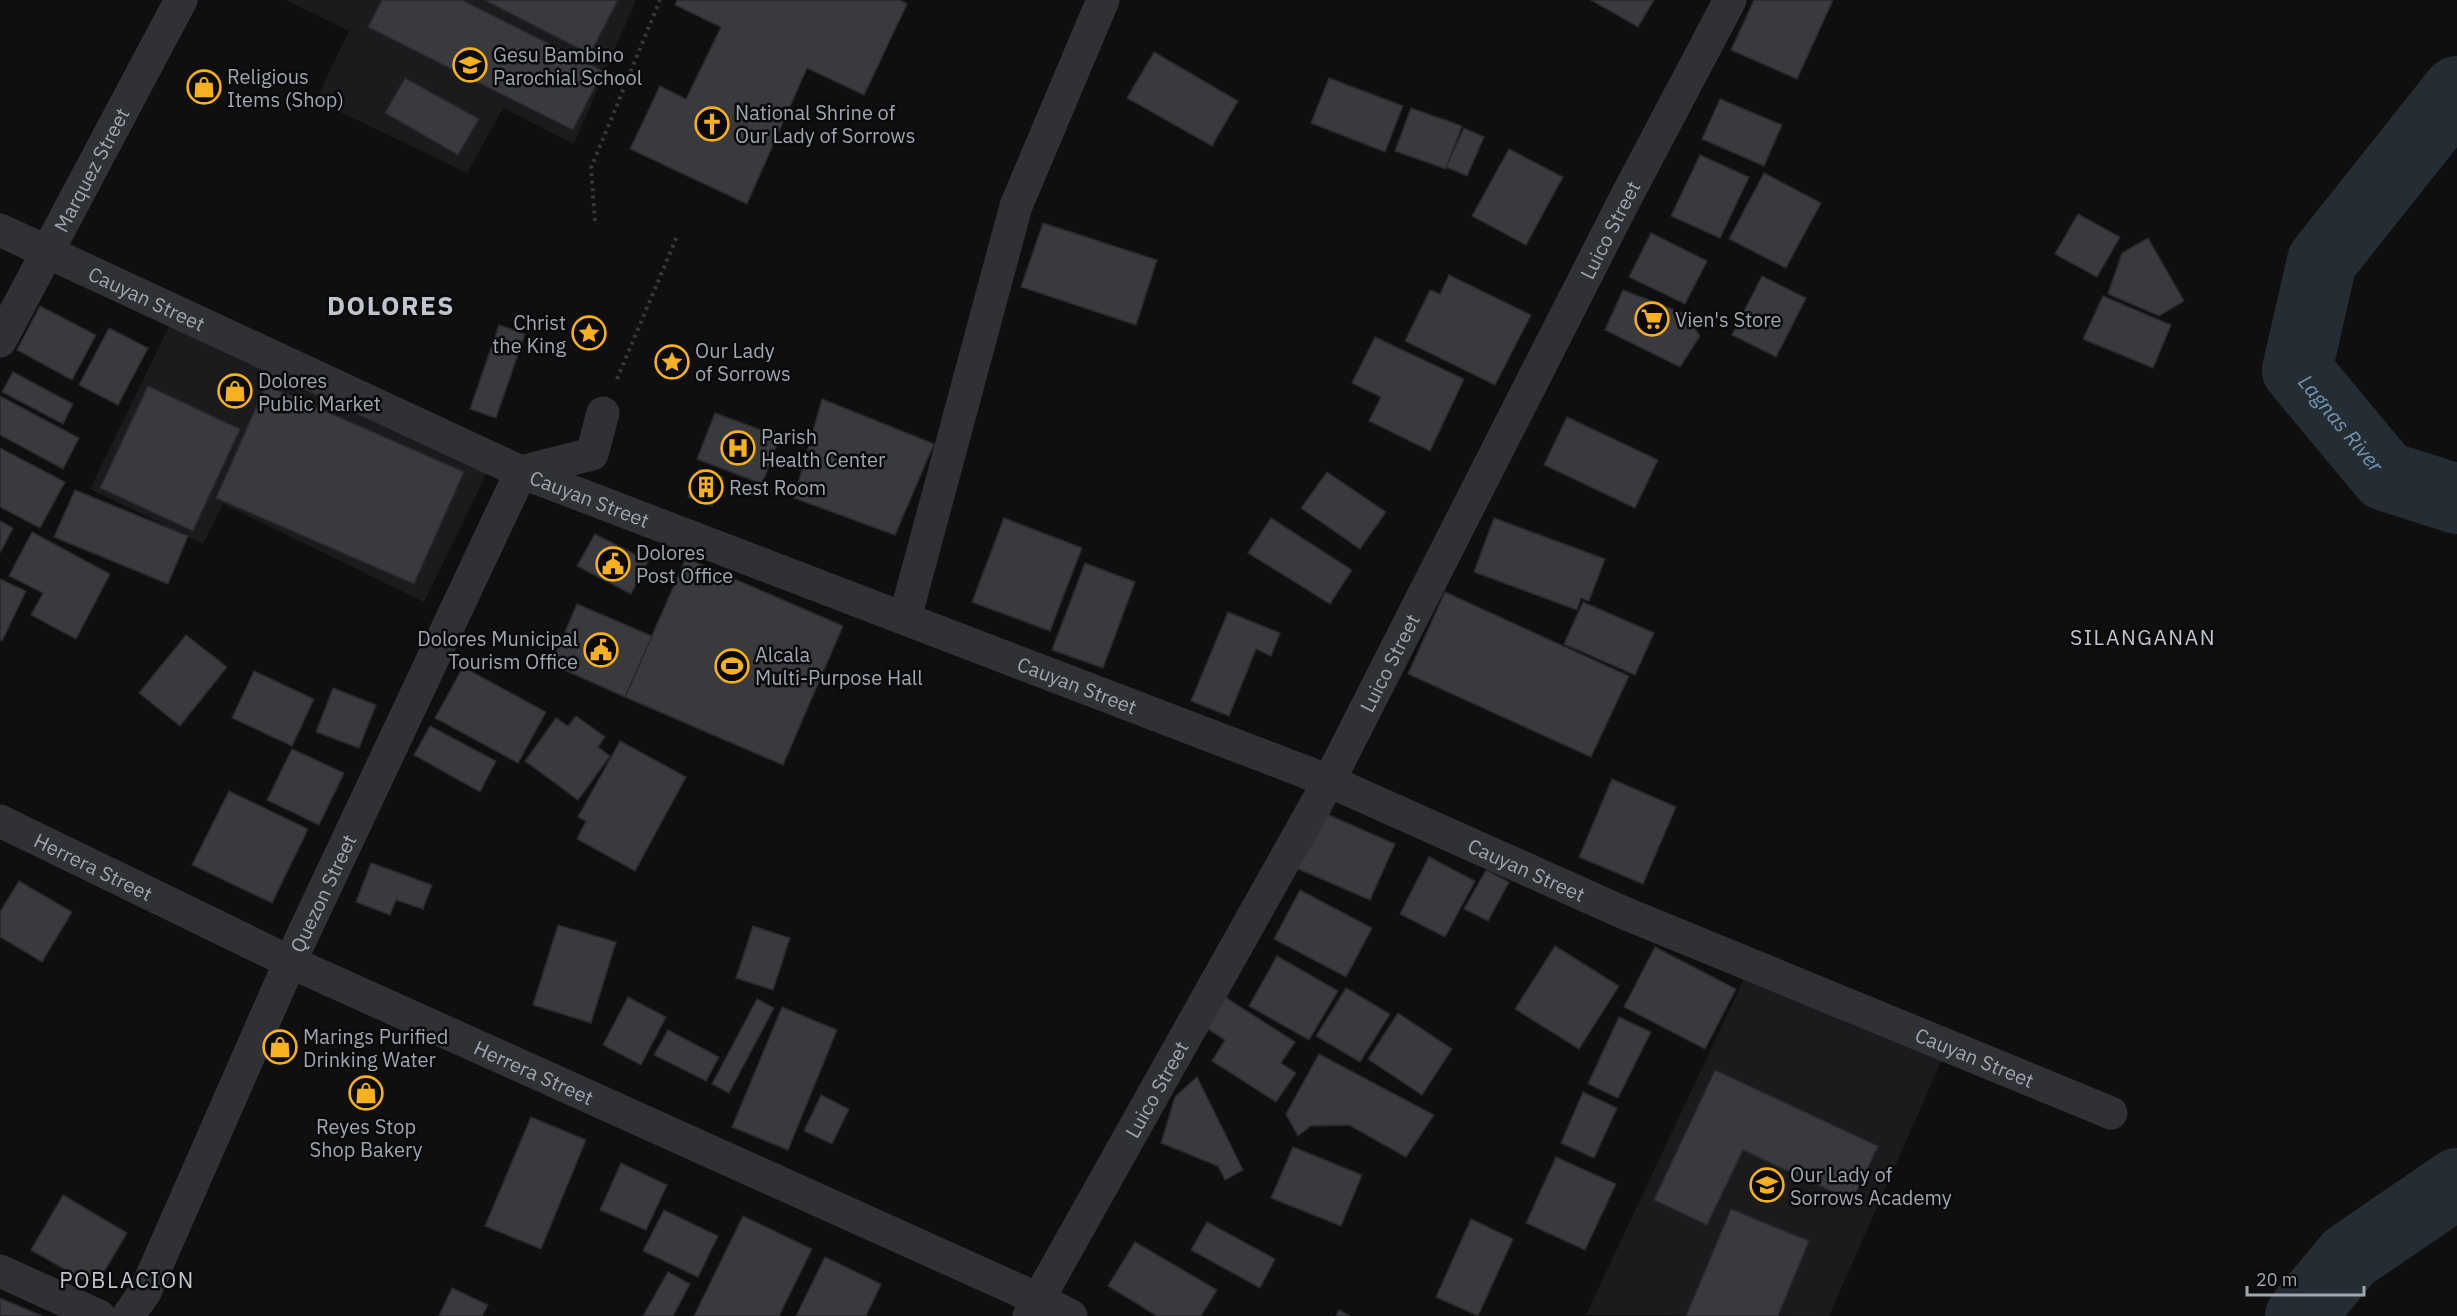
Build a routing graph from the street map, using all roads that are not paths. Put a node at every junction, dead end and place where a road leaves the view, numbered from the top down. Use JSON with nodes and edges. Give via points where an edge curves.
{"nodes":[{"id":1,"x":181,"y":0,"type":"edge"},
{"id":2,"x":1103,"y":0,"type":"edge"},
{"id":3,"x":1730,"y":0,"type":"edge"},
{"id":4,"x":0,"y":230,"type":"edge"},
{"id":5,"x":47,"y":250,"type":"junction"},
{"id":6,"x":0,"y":341,"type":"edge"},
{"id":7,"x":603,"y":413,"type":"road end"},
{"id":8,"x":521,"y":472,"type":"junction"},
{"id":9,"x":905,"y":618,"type":"junction"},
{"id":10,"x":1329,"y":781,"type":"junction"},
{"id":11,"x":0,"y":821,"type":"edge"},
{"id":12,"x":290,"y":962,"type":"junction"},
{"id":13,"x":2110,"y":1113,"type":"dead end"},
{"id":14,"x":0,"y":1271,"type":"edge"},
{"id":15,"x":1034,"y":1307,"type":"edge"},
{"id":16,"x":99,"y":1316,"type":"edge"},
{"id":17,"x":128,"y":1316,"type":"edge"},
{"id":18,"x":1071,"y":1316,"type":"edge"}],
"edges":[{"from":1,"to":5,"type":"street","name":"Marquez Street"},
{"from":2,"to":9,"type":"street","via":[[1016,206]]},
{"from":3,"to":10,"type":"street","name":"Luico Street"},
{"from":4,"to":5,"type":"street","name":"Cauyan Street"},
{"from":5,"to":6,"type":"street","name":"Marquez Street"},
{"from":5,"to":8,"type":"street","name":"Cauyan Street"},
{"from":7,"to":8,"type":"street","via":[[592,454]]},
{"from":8,"to":9,"type":"street","name":"Cauyan Street"},
{"from":8,"to":12,"type":"street","name":"Quezon Street"},
{"from":9,"to":10,"type":"street","name":"Cauyan Street"},
{"from":10,"to":13,"type":"street","name":"Cauyan Street","via":[[1622,912]]},
{"from":10,"to":15,"type":"street","name":"Luico Street"},
{"from":11,"to":12,"type":"street","name":"Herrera Street"},
{"from":12,"to":15,"type":"street","name":"Herrera Street"},
{"from":12,"to":17,"type":"street","name":"Quezon Street","via":[[146,1292]]},
{"from":14,"to":16,"type":"street"},
{"from":15,"to":18,"type":"street","name":"Herrera Street"}]}
